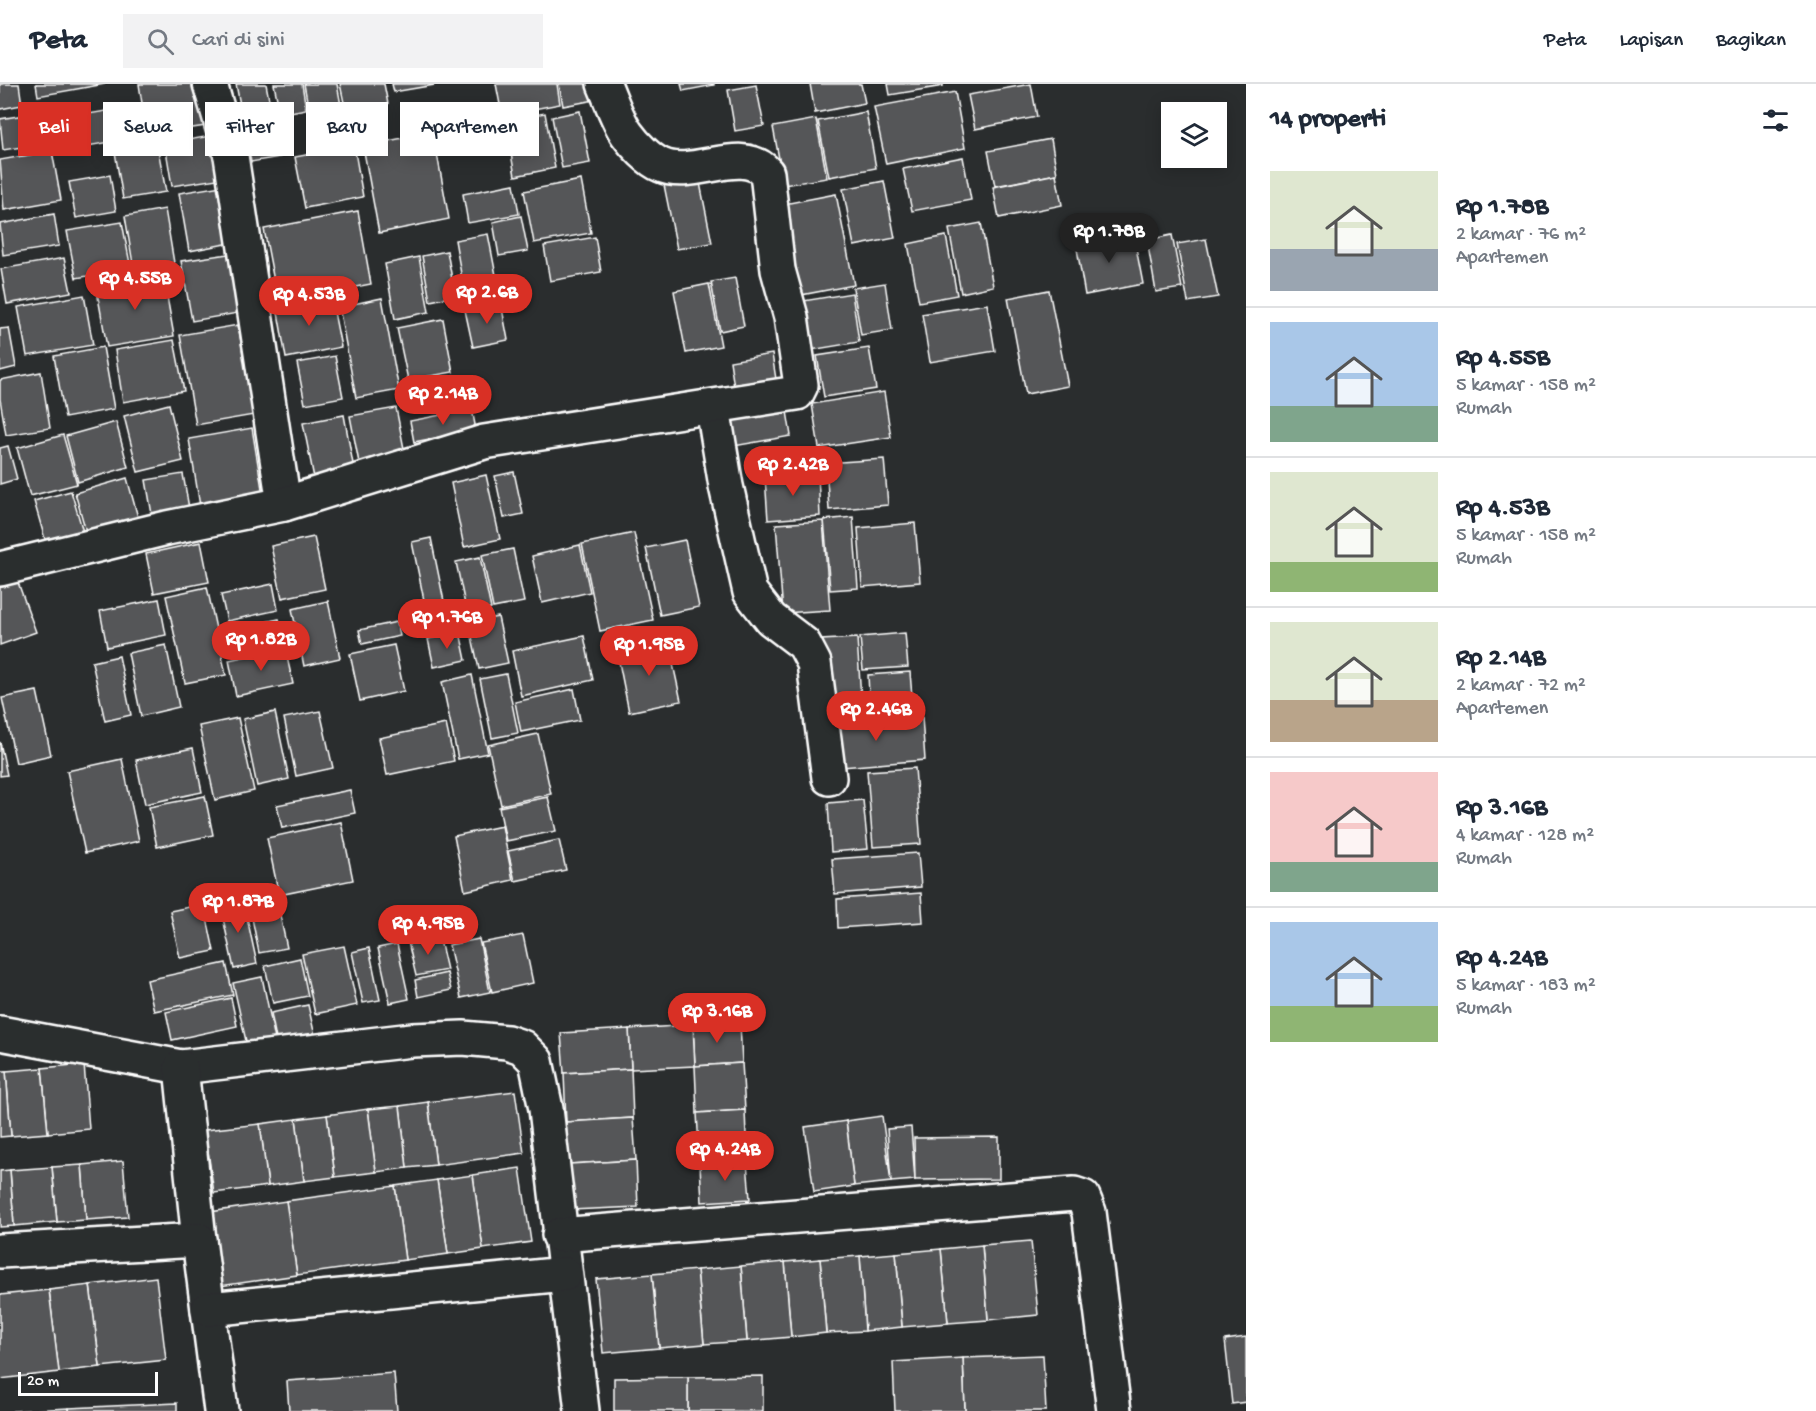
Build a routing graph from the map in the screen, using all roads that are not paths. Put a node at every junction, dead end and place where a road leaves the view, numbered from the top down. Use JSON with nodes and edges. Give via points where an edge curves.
{"nodes":[{"id":1,"x":210,"y":84,"type":"edge"},
{"id":2,"x":604,"y":84,"type":"edge"},
{"id":3,"x":713,"y":408,"type":"junction"},
{"id":4,"x":284,"y":504,"type":"junction"},
{"id":5,"x":0,"y":568,"type":"edge"},
{"id":6,"x":829,"y":778,"type":"dead end"},
{"id":7,"x":0,"y":1033,"type":"edge"},
{"id":8,"x":181,"y":1067,"type":"junction"},
{"id":9,"x":559,"y":1235,"type":"junction"},
{"id":10,"x":199,"y":1240,"type":"junction"},
{"id":11,"x":0,"y":1251,"type":"edge"},
{"id":12,"x":565,"y":1274,"type":"junction"},
{"id":13,"x":208,"y":1309,"type":"junction"},
{"id":14,"x":221,"y":1411,"type":"edge"},
{"id":15,"x":582,"y":1411,"type":"edge"},
{"id":16,"x":1114,"y":1411,"type":"edge"}],
"edges":[{"from":1,"to":4,"type":"street","via":[[231,156]]},
{"from":2,"to":3,"type":"street","via":[[626,133],[661,165],[689,168],[747,162],[759,164],[766,173],[778,270],[792,317],[801,385],[797,393],[789,396]]},
{"from":3,"to":4,"type":"street","via":[[484,442]]},
{"from":3,"to":6,"type":"street","via":[[750,592],[771,619],[804,644],[814,663]]},
{"from":4,"to":5,"type":"street"},
{"from":7,"to":8,"type":"street"},
{"from":8,"to":9,"type":"street","via":[[412,1040],[463,1038],[522,1047],[536,1061],[546,1109]]},
{"from":8,"to":10,"type":"street"},
{"from":9,"to":12,"type":"street"},
{"from":9,"to":16,"type":"street","via":[[1074,1194],[1083,1197],[1089,1212]]},
{"from":10,"to":11,"type":"street"},
{"from":10,"to":13,"type":"street"},
{"from":12,"to":13,"type":"street"},
{"from":12,"to":15,"type":"street"},
{"from":13,"to":14,"type":"street"}]}
